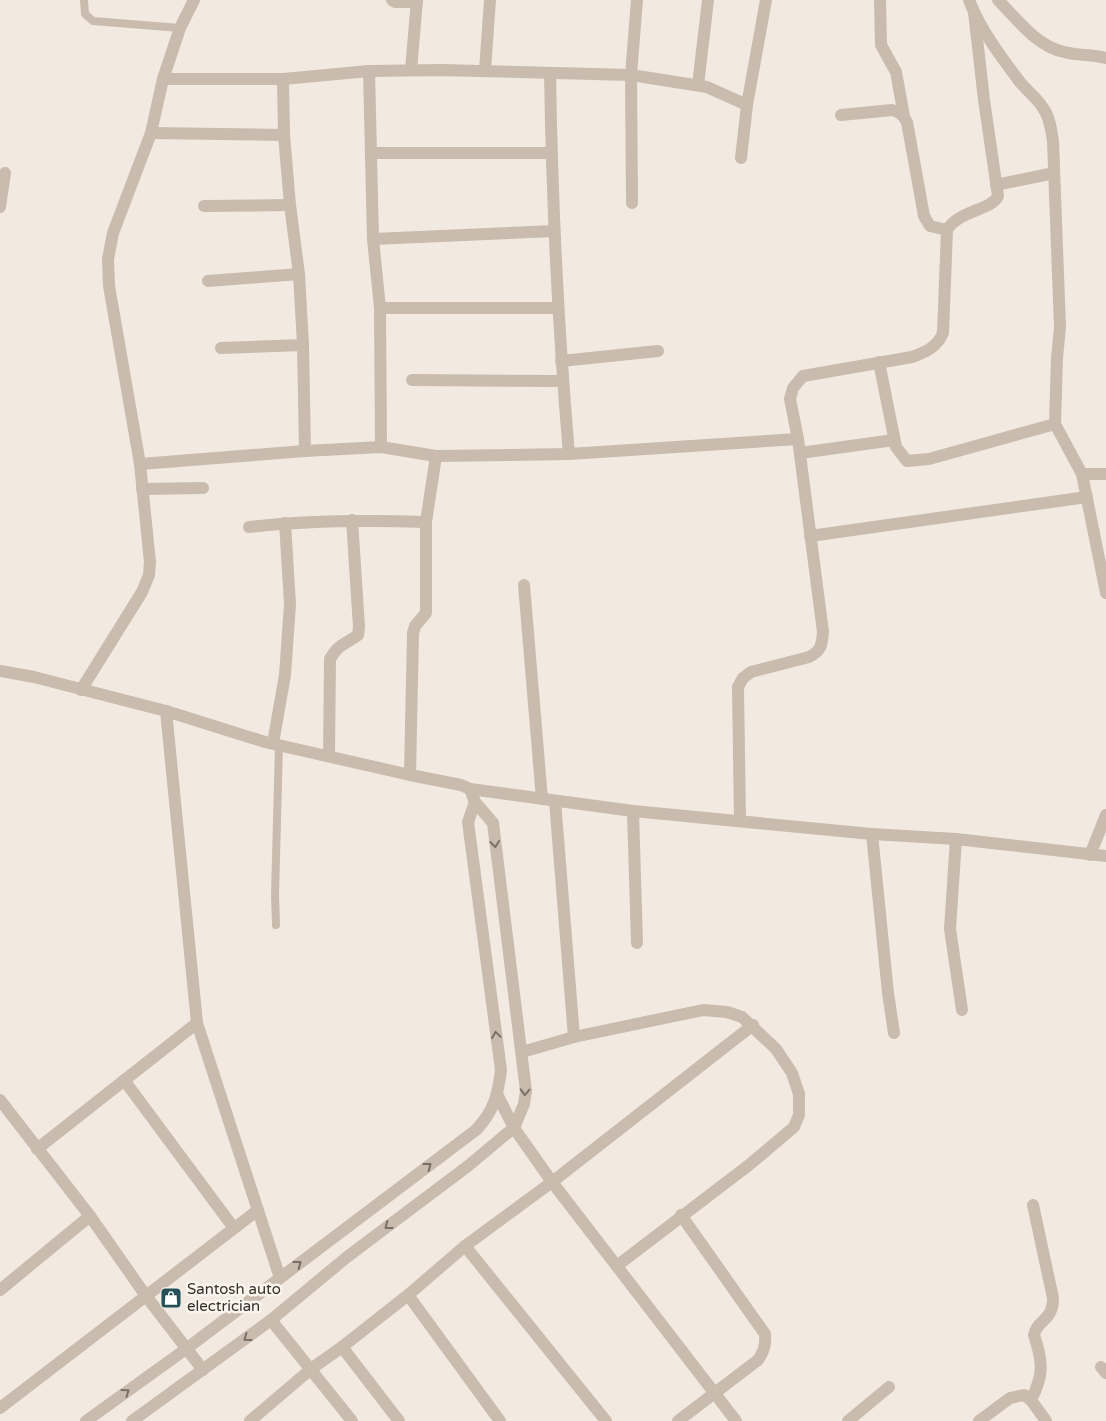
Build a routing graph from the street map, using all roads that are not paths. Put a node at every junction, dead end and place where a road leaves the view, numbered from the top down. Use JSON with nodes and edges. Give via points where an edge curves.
{"nodes":[{"id":1,"x":84,"y":0,"type":"edge"},
{"id":2,"x":194,"y":0,"type":"edge"},
{"id":3,"x":392,"y":0,"type":"edge"},
{"id":4,"x":490,"y":0,"type":"edge"},
{"id":5,"x":637,"y":0,"type":"edge"},
{"id":6,"x":708,"y":0,"type":"edge"},
{"id":7,"x":766,"y":0,"type":"edge"},
{"id":8,"x":880,"y":0,"type":"edge"},
{"id":9,"x":998,"y":0,"type":"edge"},
{"id":10,"x":417,"y":1,"type":"edge"},
{"id":11,"x":972,"y":6,"type":"edge"},
{"id":12,"x":180,"y":28,"type":"junction"},
{"id":13,"x":1106,"y":58,"type":"edge"},
{"id":14,"x":411,"y":70,"type":"junction"},
{"id":15,"x":485,"y":70,"type":"junction"},
{"id":16,"x":369,"y":71,"type":"junction"},
{"id":17,"x":550,"y":73,"type":"junction"},
{"id":18,"x":631,"y":75,"type":"junction"},
{"id":19,"x":163,"y":79,"type":"junction"},
{"id":20,"x":283,"y":80,"type":"junction"},
{"id":21,"x":698,"y":85,"type":"junction"},
{"id":22,"x":747,"y":105,"type":"junction"},
{"id":23,"x":841,"y":115,"type":"dead end"},
{"id":24,"x":904,"y":116,"type":"junction"},
{"id":25,"x":151,"y":133,"type":"junction"},
{"id":26,"x":284,"y":135,"type":"junction"},
{"id":27,"x":551,"y":152,"type":"junction"},
{"id":28,"x":371,"y":153,"type":"junction"},
{"id":29,"x":741,"y":158,"type":"dead end"},
{"id":30,"x":5,"y":173,"type":"dead end"},
{"id":31,"x":1054,"y":173,"type":"junction"},
{"id":32,"x":996,"y":185,"type":"junction"},
{"id":33,"x":632,"y":203,"type":"dead end"},
{"id":34,"x":290,"y":205,"type":"junction"},
{"id":35,"x":204,"y":206,"type":"dead end"},
{"id":36,"x":0,"y":207,"type":"edge"},
{"id":37,"x":947,"y":230,"type":"junction"},
{"id":38,"x":554,"y":231,"type":"junction"},
{"id":39,"x":373,"y":239,"type":"junction"},
{"id":40,"x":299,"y":274,"type":"junction"},
{"id":41,"x":208,"y":281,"type":"dead end"},
{"id":42,"x":380,"y":308,"type":"junction"},
{"id":43,"x":558,"y":308,"type":"junction"},
{"id":44,"x":303,"y":345,"type":"junction"},
{"id":45,"x":221,"y":348,"type":"dead end"},
{"id":46,"x":658,"y":351,"type":"dead end"},
{"id":47,"x":561,"y":361,"type":"junction"},
{"id":48,"x":879,"y":362,"type":"junction"},
{"id":49,"x":412,"y":380,"type":"dead end"},
{"id":50,"x":562,"y":381,"type":"junction"},
{"id":51,"x":1055,"y":424,"type":"junction"},
{"id":52,"x":798,"y":439,"type":"junction"},
{"id":53,"x":894,"y":440,"type":"junction"},
{"id":54,"x":381,"y":447,"type":"junction"},
{"id":55,"x":305,"y":451,"type":"junction"},
{"id":56,"x":800,"y":453,"type":"junction"},
{"id":57,"x":569,"y":454,"type":"junction"},
{"id":58,"x":436,"y":456,"type":"junction"},
{"id":59,"x":140,"y":464,"type":"junction"},
{"id":60,"x":1082,"y":474,"type":"junction"},
{"id":61,"x":1106,"y":474,"type":"edge"},
{"id":62,"x":203,"y":488,"type":"dead end"},
{"id":63,"x":142,"y":489,"type":"junction"},
{"id":64,"x":1087,"y":497,"type":"junction"},
{"id":65,"x":352,"y":520,"type":"junction"},
{"id":66,"x":286,"y":522,"type":"junction"},
{"id":67,"x":426,"y":522,"type":"junction"},
{"id":68,"x":249,"y":527,"type":"dead end"},
{"id":69,"x":810,"y":536,"type":"junction"},
{"id":70,"x":524,"y":585,"type":"dead end"},
{"id":71,"x":1106,"y":593,"type":"edge"},
{"id":72,"x":0,"y":671,"type":"edge"},
{"id":73,"x":81,"y":690,"type":"junction"},
{"id":74,"x":166,"y":711,"type":"junction"},
{"id":75,"x":276,"y":744,"type":"junction"},
{"id":76,"x":329,"y":756,"type":"junction"},
{"id":77,"x":410,"y":775,"type":"junction"},
{"id":78,"x":470,"y":789,"type":"junction"},
{"id":79,"x":542,"y":799,"type":"junction"},
{"id":80,"x":555,"y":801,"type":"junction"},
{"id":81,"x":475,"y":802,"type":"junction"},
{"id":82,"x":633,"y":811,"type":"junction"},
{"id":83,"x":1106,"y":815,"type":"edge"},
{"id":84,"x":740,"y":821,"type":"junction"},
{"id":85,"x":872,"y":834,"type":"junction"},
{"id":86,"x":956,"y":838,"type":"junction"},
{"id":87,"x":1090,"y":855,"type":"junction"},
{"id":88,"x":1106,"y":856,"type":"edge"},
{"id":89,"x":276,"y":925,"type":"dead end"},
{"id":90,"x":637,"y":943,"type":"dead end"},
{"id":91,"x":962,"y":1010,"type":"dead end"},
{"id":92,"x":196,"y":1023,"type":"junction"},
{"id":93,"x":753,"y":1026,"type":"junction"},
{"id":94,"x":894,"y":1033,"type":"dead end"},
{"id":95,"x":574,"y":1037,"type":"junction"},
{"id":96,"x":522,"y":1052,"type":"junction"},
{"id":97,"x":124,"y":1080,"type":"junction"},
{"id":98,"x":498,"y":1096,"type":"junction"},
{"id":99,"x":0,"y":1100,"type":"edge"},
{"id":100,"x":514,"y":1128,"type":"junction"},
{"id":101,"x":37,"y":1149,"type":"junction"},
{"id":102,"x":552,"y":1182,"type":"junction"},
{"id":103,"x":1033,"y":1205,"type":"dead end"},
{"id":104,"x":258,"y":1210,"type":"junction"},
{"id":105,"x":681,"y":1215,"type":"junction"},
{"id":106,"x":90,"y":1216,"type":"junction"},
{"id":107,"x":233,"y":1227,"type":"junction"},
{"id":108,"x":465,"y":1246,"type":"junction"},
{"id":109,"x":618,"y":1266,"type":"junction"},
{"id":110,"x":280,"y":1278,"type":"junction"},
{"id":111,"x":1,"y":1287,"type":"edge"},
{"id":112,"x":408,"y":1295,"type":"junction"},
{"id":113,"x":146,"y":1296,"type":"junction"},
{"id":114,"x":271,"y":1320,"type":"junction"},
{"id":115,"x":342,"y":1347,"type":"junction"},
{"id":116,"x":186,"y":1348,"type":"junction"},
{"id":117,"x":311,"y":1369,"type":"junction"},
{"id":118,"x":203,"y":1370,"type":"junction"},
{"id":119,"x":889,"y":1387,"type":"dead end"},
{"id":120,"x":715,"y":1392,"type":"junction"},
{"id":121,"x":1031,"y":1400,"type":"junction"},
{"id":122,"x":0,"y":1408,"type":"edge"},
{"id":123,"x":86,"y":1421,"type":"edge"},
{"id":124,"x":132,"y":1421,"type":"edge"},
{"id":125,"x":250,"y":1421,"type":"edge"},
{"id":126,"x":352,"y":1421,"type":"edge"},
{"id":127,"x":399,"y":1421,"type":"edge"},
{"id":128,"x":500,"y":1421,"type":"edge"},
{"id":129,"x":606,"y":1421,"type":"edge"},
{"id":130,"x":678,"y":1421,"type":"edge"},
{"id":131,"x":736,"y":1421,"type":"edge"},
{"id":132,"x":848,"y":1421,"type":"edge"},
{"id":133,"x":979,"y":1421,"type":"edge"},
{"id":134,"x":1046,"y":1421,"type":"edge"}],
"edges":[{"from":1,"to":12,"type":"lane","via":[[85,14],[94,21]]},
{"from":2,"to":12,"type":"street"},
{"from":3,"to":10,"type":"street"},
{"from":4,"to":15,"type":"street"},
{"from":5,"to":18,"type":"street"},
{"from":6,"to":21,"type":"street"},
{"from":7,"to":22,"type":"street"},
{"from":8,"to":24,"type":"street","via":[[881,45],[896,72]]},
{"from":9,"to":13,"type":"street","via":[[1046,45],[1066,53]]},
{"from":10,"to":14,"type":"street"},
{"from":11,"to":31,"type":"street","via":[[997,51],[1048,118]]},
{"from":11,"to":32,"type":"street"},
{"from":12,"to":19,"type":"street"},
{"from":14,"to":15,"type":"street"},
{"from":14,"to":16,"type":"street"},
{"from":15,"to":17,"type":"street"},
{"from":16,"to":20,"type":"street"},
{"from":16,"to":28,"type":"street"},
{"from":17,"to":18,"type":"street"},
{"from":17,"to":27,"type":"street"},
{"from":18,"to":21,"type":"street"},
{"from":18,"to":33,"type":"street"},
{"from":19,"to":20,"type":"street"},
{"from":19,"to":25,"type":"street"},
{"from":20,"to":26,"type":"street"},
{"from":21,"to":22,"type":"street"},
{"from":22,"to":29,"type":"street"},
{"from":23,"to":24,"type":"street","via":[[892,110]]},
{"from":24,"to":37,"type":"street","via":[[924,216],[930,226]]},
{"from":25,"to":26,"type":"street"},
{"from":25,"to":59,"type":"street","via":[[113,233],[108,259],[109,286]]},
{"from":26,"to":34,"type":"street"},
{"from":27,"to":28,"type":"street"},
{"from":27,"to":38,"type":"street"},
{"from":28,"to":39,"type":"street"},
{"from":30,"to":36,"type":"street"},
{"from":31,"to":32,"type":"street"},
{"from":31,"to":51,"type":"street","via":[[1060,327]]},
{"from":32,"to":37,"type":"street","via":[[998,196],[995,201],[955,220]]},
{"from":34,"to":35,"type":"street"},
{"from":34,"to":40,"type":"street"},
{"from":37,"to":48,"type":"street","via":[[940,341],[912,357]]},
{"from":38,"to":39,"type":"street"},
{"from":38,"to":43,"type":"street"},
{"from":39,"to":42,"type":"street"},
{"from":40,"to":41,"type":"street"},
{"from":40,"to":44,"type":"street"},
{"from":42,"to":43,"type":"street"},
{"from":42,"to":54,"type":"street"},
{"from":43,"to":47,"type":"street"},
{"from":44,"to":45,"type":"street"},
{"from":44,"to":55,"type":"street"},
{"from":46,"to":47,"type":"street"},
{"from":47,"to":50,"type":"street"},
{"from":48,"to":52,"type":"street","via":[[803,376],[797,381],[790,399]]},
{"from":48,"to":53,"type":"street"},
{"from":49,"to":50,"type":"street"},
{"from":50,"to":57,"type":"street"},
{"from":51,"to":53,"type":"street","via":[[919,461],[907,461]]},
{"from":51,"to":60,"type":"street"},
{"from":52,"to":56,"type":"street"},
{"from":52,"to":57,"type":"street"},
{"from":53,"to":56,"type":"street"},
{"from":54,"to":55,"type":"street"},
{"from":54,"to":58,"type":"street"},
{"from":55,"to":59,"type":"street"},
{"from":56,"to":69,"type":"street"},
{"from":57,"to":58,"type":"street"},
{"from":58,"to":67,"type":"street"},
{"from":59,"to":63,"type":"street"},
{"from":60,"to":61,"type":"street"},
{"from":60,"to":64,"type":"street"},
{"from":62,"to":63,"type":"street"},
{"from":63,"to":73,"type":"street","via":[[149,575],[142,592]]},
{"from":64,"to":69,"type":"street"},
{"from":64,"to":71,"type":"street"},
{"from":65,"to":66,"type":"street"},
{"from":65,"to":67,"type":"street"},
{"from":65,"to":76,"type":"street","via":[[359,627],[358,635],[339,646],[330,659]]},
{"from":66,"to":68,"type":"street"},
{"from":66,"to":75,"type":"street","via":[[290,604]]},
{"from":67,"to":77,"type":"street","via":[[426,614],[413,633]]},
{"from":69,"to":84,"type":"street","via":[[822,646],[809,657],[751,672],[738,687]]},
{"from":70,"to":79,"type":"street"},
{"from":72,"to":73,"type":"street"},
{"from":73,"to":74,"type":"street"},
{"from":74,"to":75,"type":"street"},
{"from":74,"to":92,"type":"street"},
{"from":75,"to":76,"type":"street"},
{"from":75,"to":89,"type":"lane"},
{"from":76,"to":77,"type":"street"},
{"from":77,"to":78,"type":"street"},
{"from":78,"to":79,"type":"street"},
{"from":78,"to":81,"type":"street"},
{"from":79,"to":80,"type":"street"},
{"from":80,"to":82,"type":"street"},
{"from":80,"to":95,"type":"street"},
{"from":81,"to":96,"type":"street","one_way":true,"via":[[492,823]]},
{"from":98,"to":81,"type":"street","one_way":true,"via":[[501,1070],[468,822]]},
{"from":82,"to":84,"type":"street"},
{"from":82,"to":90,"type":"street"},
{"from":83,"to":87,"type":"street"},
{"from":84,"to":85,"type":"street"},
{"from":85,"to":86,"type":"street"},
{"from":85,"to":94,"type":"street"},
{"from":86,"to":87,"type":"street"},
{"from":86,"to":91,"type":"street","via":[[950,929]]},
{"from":87,"to":88,"type":"street"},
{"from":92,"to":97,"type":"street"},
{"from":92,"to":104,"type":"street"},
{"from":93,"to":95,"type":"street","via":[[742,1017],[727,1012],[702,1010]]},
{"from":93,"to":102,"type":"street"},
{"from":93,"to":105,"type":"street","via":[[776,1049],[792,1073],[799,1094],[799,1115],[794,1127]]},
{"from":95,"to":96,"type":"street"},
{"from":96,"to":100,"type":"street","one_way":true,"via":[[526,1090]]},
{"from":97,"to":101,"type":"street"},
{"from":97,"to":107,"type":"street"},
{"from":98,"to":100,"type":"street"},
{"from":110,"to":98,"type":"street","one_way":true,"via":[[476,1130],[487,1118]]},
{"from":99,"to":101,"type":"street"},
{"from":100,"to":102,"type":"street"},
{"from":100,"to":114,"type":"street","one_way":true},
{"from":101,"to":106,"type":"street"},
{"from":102,"to":108,"type":"street"},
{"from":102,"to":109,"type":"street"},
{"from":103,"to":121,"type":"street","via":[[1053,1308],[1035,1330],[1042,1369]]},
{"from":104,"to":107,"type":"street"},
{"from":104,"to":110,"type":"street"},
{"from":105,"to":109,"type":"street"},
{"from":105,"to":120,"type":"street","via":[[765,1334],[766,1343],[758,1360]]},
{"from":106,"to":111,"type":"street"},
{"from":106,"to":113,"type":"street"},
{"from":107,"to":113,"type":"street"},
{"from":108,"to":112,"type":"street"},
{"from":108,"to":129,"type":"street"},
{"from":109,"to":120,"type":"street"},
{"from":110,"to":116,"type":"street"},
{"from":112,"to":115,"type":"street"},
{"from":112,"to":128,"type":"street"},
{"from":113,"to":116,"type":"street"},
{"from":113,"to":122,"type":"street"},
{"from":114,"to":117,"type":"street"},
{"from":114,"to":118,"type":"street","one_way":true},
{"from":115,"to":117,"type":"street"},
{"from":115,"to":127,"type":"street"},
{"from":116,"to":118,"type":"street"},
{"from":123,"to":116,"type":"street","one_way":true},
{"from":117,"to":125,"type":"street"},
{"from":117,"to":126,"type":"street"},
{"from":118,"to":124,"type":"street"},
{"from":119,"to":132,"type":"street"},
{"from":120,"to":130,"type":"street"},
{"from":120,"to":131,"type":"street"},
{"from":121,"to":133,"type":"street","via":[[1024,1395],[1010,1398]]},
{"from":121,"to":134,"type":"street"}]}
